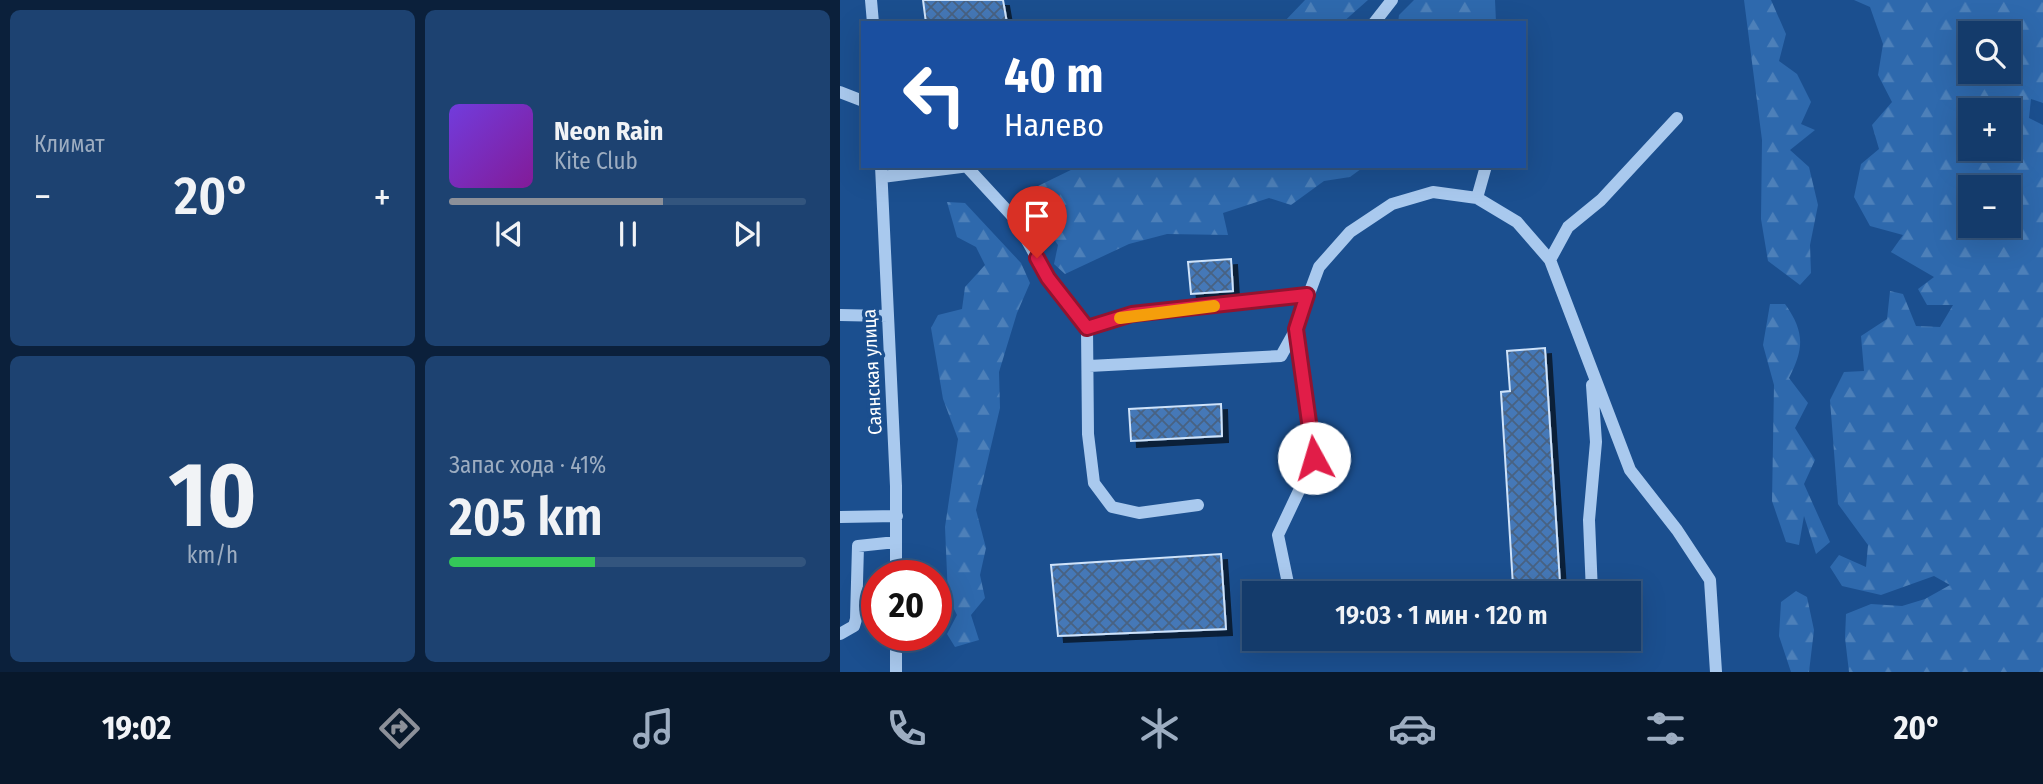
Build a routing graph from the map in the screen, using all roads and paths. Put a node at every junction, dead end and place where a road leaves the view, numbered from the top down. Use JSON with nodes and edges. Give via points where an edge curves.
{"nodes":[{"id":1,"x":871,"y":0,"type":"edge"},
{"id":2,"x":1392,"y":0,"type":"edge"},
{"id":3,"x":873,"y":21,"type":"edge"},
{"id":4,"x":1376,"y":21,"type":"edge"},
{"id":5,"x":840,"y":92,"type":"edge"},
{"id":6,"x":861,"y":100,"type":"edge"},
{"id":7,"x":1677,"y":118,"type":"dead end"},
{"id":8,"x":946,"y":168,"type":"edge"},
{"id":9,"x":969,"y":168,"type":"edge"},
{"id":10,"x":1485,"y":168,"type":"edge"},
{"id":11,"x":881,"y":171,"type":"edge"},
{"id":12,"x":1476,"y":198,"type":"junction"},
{"id":13,"x":1550,"y":260,"type":"junction"},
{"id":14,"x":1307,"y":295,"type":"junction"},
{"id":15,"x":840,"y":315,"type":"edge"},
{"id":16,"x":888,"y":316,"type":"junction"},
{"id":17,"x":1087,"y":328,"type":"junction"},
{"id":18,"x":1296,"y":329,"type":"junction"},
{"id":19,"x":1088,"y":366,"type":"junction"},
{"id":20,"x":1591,"y":370,"type":"junction"},
{"id":21,"x":1198,"y":505,"type":"dead end"},
{"id":22,"x":897,"y":516,"type":"junction"},
{"id":23,"x":840,"y":517,"type":"edge"},
{"id":24,"x":896,"y":542,"type":"junction"},
{"id":25,"x":896,"y":560,"type":"edge"},
{"id":26,"x":1288,"y":581,"type":"edge"},
{"id":27,"x":1591,"y":581,"type":"edge"},
{"id":28,"x":840,"y":634,"type":"edge"},
{"id":29,"x":896,"y":651,"type":"edge"},
{"id":30,"x":896,"y":672,"type":"edge"},
{"id":31,"x":1716,"y":672,"type":"edge"}],
"edges":[{"from":1,"to":3,"type":"street"},
{"from":2,"to":4,"type":"street"},
{"from":5,"to":6,"type":"street"},
{"from":7,"to":13,"type":"street","via":[[1601,200],[1568,227]]},
{"from":8,"to":11,"type":"street"},
{"from":9,"to":17,"type":"street","via":[[1015,219],[1048,278]]},
{"from":10,"to":12,"type":"street"},
{"from":11,"to":16,"type":"street","name":"Саянская улица"},
{"from":12,"to":13,"type":"street","via":[[1517,222]]},
{"from":12,"to":14,"type":"street","via":[[1433,192],[1392,204],[1350,232],[1319,267]]},
{"from":13,"to":20,"type":"street"},
{"from":14,"to":17,"type":"street","via":[[1132,314]]},
{"from":14,"to":18,"type":"street"},
{"from":15,"to":16,"type":"street"},
{"from":16,"to":22,"type":"street","name":"Саянская улица"},
{"from":17,"to":19,"type":"street"},
{"from":18,"to":19,"type":"street","via":[[1281,356]]},
{"from":18,"to":26,"type":"street","via":[[1314,458],[1278,535]]},
{"from":19,"to":21,"type":"street","via":[[1088,434],[1094,482],[1112,507],[1139,513]]},
{"from":20,"to":27,"type":"street","via":[[1596,442],[1589,520]]},
{"from":20,"to":31,"type":"street","via":[[1630,470],[1710,580]]},
{"from":22,"to":23,"type":"street"},
{"from":22,"to":24,"type":"street","name":"Саянская улица"},
{"from":24,"to":25,"type":"street","name":"Саянская улица"},
{"from":24,"to":28,"type":"street","via":[[858,546],[856,619],[848,632]]},
{"from":29,"to":30,"type":"street"}]}
